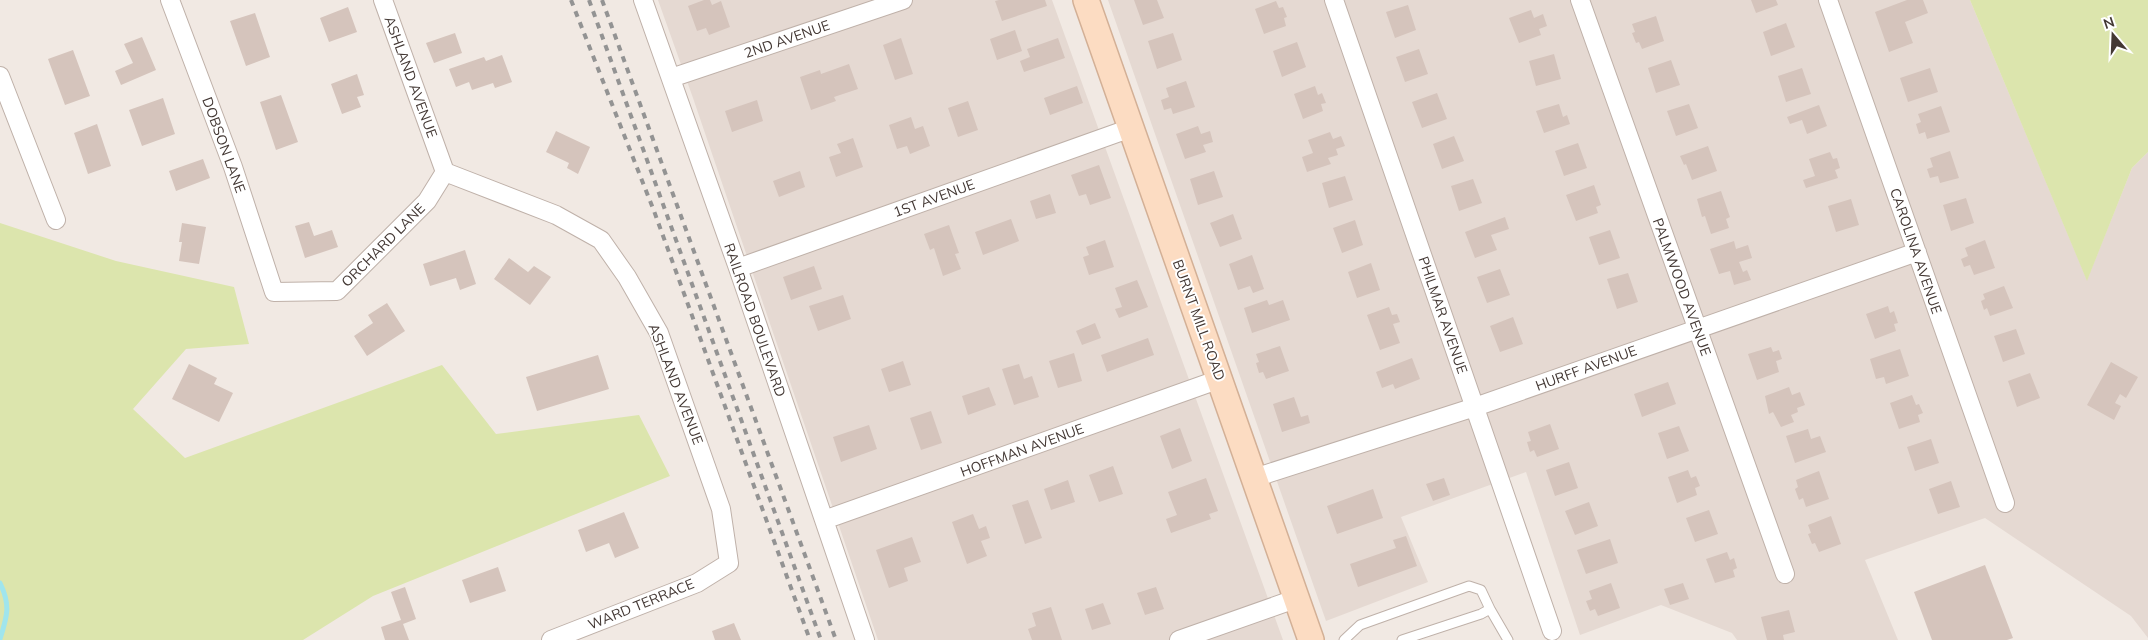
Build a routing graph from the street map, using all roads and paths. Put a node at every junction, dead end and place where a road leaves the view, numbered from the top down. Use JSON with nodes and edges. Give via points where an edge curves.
{"nodes":[{"id":1,"x":170,"y":0,"type":"edge"},
{"id":2,"x":383,"y":0,"type":"edge"},
{"id":3,"x":643,"y":0,"type":"edge"},
{"id":4,"x":903,"y":0,"type":"edge"},
{"id":5,"x":1086,"y":0,"type":"edge"},
{"id":6,"x":1334,"y":0,"type":"edge"},
{"id":7,"x":1580,"y":0,"type":"edge"},
{"id":8,"x":1828,"y":0,"type":"edge"},
{"id":9,"x":0,"y":76,"type":"edge"},
{"id":10,"x":671,"y":78,"type":"junction"},
{"id":11,"x":1131,"y":128,"type":"junction"},
{"id":12,"x":445,"y":172,"type":"junction"},
{"id":13,"x":56,"y":220,"type":"dead end"},
{"id":14,"x":1917,"y":252,"type":"junction"},
{"id":15,"x":738,"y":268,"type":"junction"},
{"id":16,"x":274,"y":292,"type":"joint"},
{"id":17,"x":1697,"y":328,"type":"junction"},
{"id":18,"x":1220,"y":380,"type":"junction"},
{"id":19,"x":1475,"y":407,"type":"junction"},
{"id":20,"x":1254,"y":478,"type":"junction"},
{"id":21,"x":2004,"y":502,"type":"dead end"},
{"id":22,"x":824,"y":520,"type":"junction"},
{"id":23,"x":729,"y":563,"type":"joint"},
{"id":24,"x":1785,"y":574,"type":"dead end"},
{"id":25,"x":1298,"y":598,"type":"junction"},
{"id":26,"x":1490,"y":609,"type":"junction"},
{"id":27,"x":1552,"y":631,"type":"dead end"},
{"id":28,"x":1347,"y":639,"type":"edge"},
{"id":29,"x":551,"y":640,"type":"edge"},
{"id":30,"x":865,"y":640,"type":"edge"},
{"id":31,"x":1179,"y":640,"type":"edge"},
{"id":32,"x":1311,"y":640,"type":"edge"},
{"id":33,"x":1402,"y":640,"type":"edge"},
{"id":34,"x":1508,"y":640,"type":"edge"}],
"edges":[{"from":1,"to":16,"type":"street","name":"DOBSON LANE","via":[[233,167]]},
{"from":2,"to":12,"type":"street","name":"ASHLAND AVENUE"},
{"from":3,"to":10,"type":"street","name":"RAILROAD BOULEVARD"},
{"from":4,"to":10,"type":"street","name":"2ND AVENUE"},
{"from":5,"to":11,"type":"main road","name":"BURNT MILL ROAD"},
{"from":6,"to":19,"type":"street","name":"PHILMAR AVENUE"},
{"from":7,"to":17,"type":"street","name":"PALMWOOD AVENUE"},
{"from":8,"to":14,"type":"street","name":"CAROLINA AVENUE"},
{"from":9,"to":13,"type":"street"},
{"from":10,"to":15,"type":"street","name":"RAILROAD BOULEVARD"},
{"from":11,"to":15,"type":"street","name":"1ST AVENUE"},
{"from":11,"to":18,"type":"main road","name":"BURNT MILL ROAD"},
{"from":12,"to":16,"type":"street","name":"ORCHARD LANE","via":[[428,201],[336,291]]},
{"from":12,"to":23,"type":"street","name":"ASHLAND AVENUE","via":[[556,215],[601,240],[659,333],[721,509]]},
{"from":14,"to":17,"type":"street","name":"HURFF AVENUE"},
{"from":14,"to":21,"type":"street","name":"CAROLINA AVENUE"},
{"from":15,"to":22,"type":"street","name":"RAILROAD BOULEVARD"},
{"from":17,"to":19,"type":"street","name":"HURFF AVENUE"},
{"from":17,"to":24,"type":"street","name":"PALMWOOD AVENUE"},
{"from":18,"to":20,"type":"main road","name":"BURNT MILL ROAD"},
{"from":18,"to":22,"type":"street","name":"HOFFMAN AVENUE"},
{"from":19,"to":20,"type":"street","name":"HURFF AVENUE"},
{"from":19,"to":27,"type":"street","name":"PHILMAR AVENUE"},
{"from":20,"to":25,"type":"main road","name":"BURNT MILL ROAD"},
{"from":22,"to":30,"type":"street","name":"RAILROAD BOULEVARD"},
{"from":23,"to":29,"type":"street","name":"WARD TERRACE","via":[[696,583]]},
{"from":25,"to":31,"type":"street"},
{"from":25,"to":32,"type":"main road","name":"BURNT MILL ROAD"},
{"from":26,"to":28,"type":"lane","via":[[1481,590],[1469,586],[1360,625]]},
{"from":26,"to":33,"type":"lane"},
{"from":26,"to":34,"type":"lane"}]}
